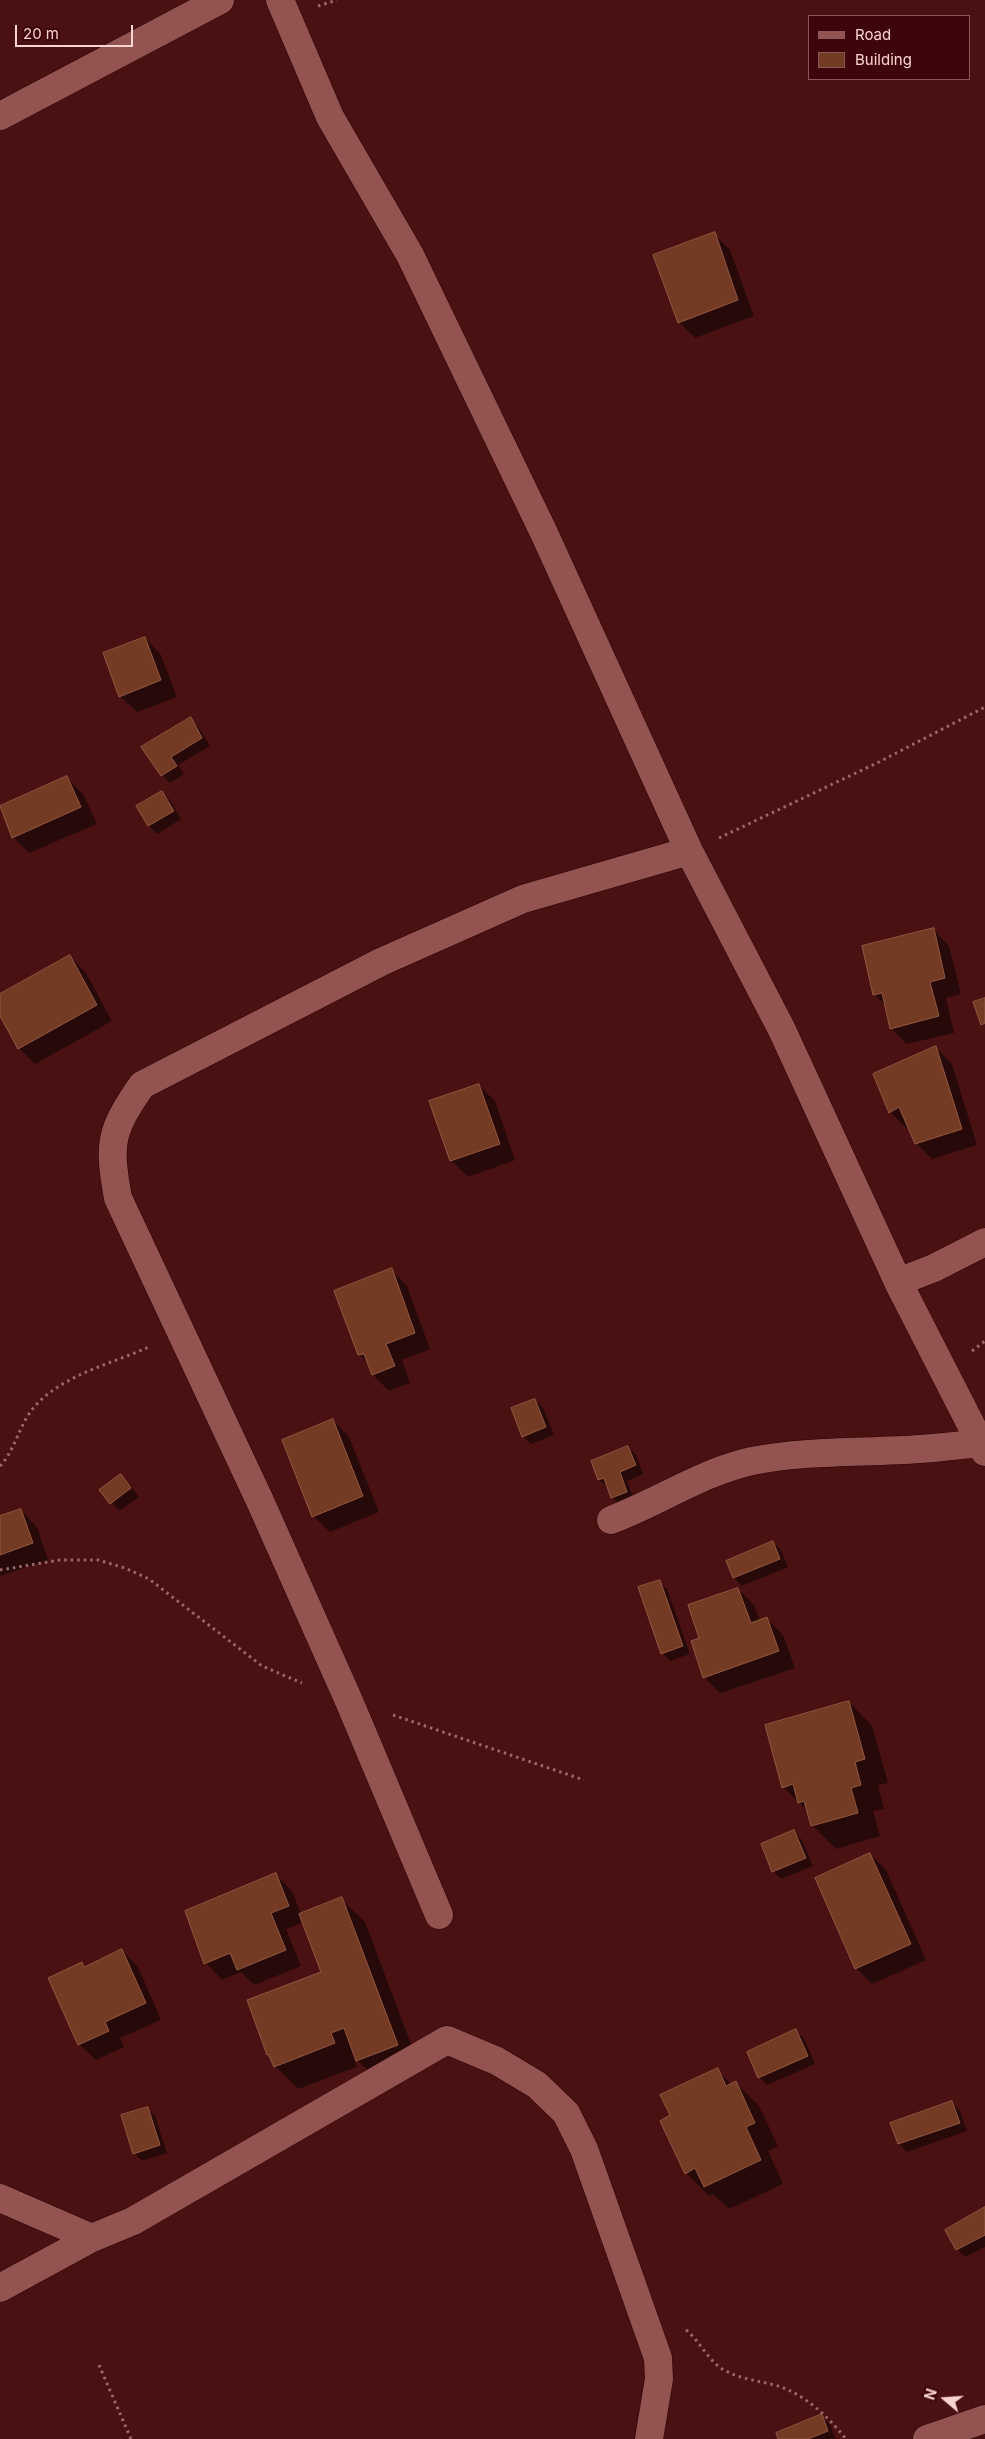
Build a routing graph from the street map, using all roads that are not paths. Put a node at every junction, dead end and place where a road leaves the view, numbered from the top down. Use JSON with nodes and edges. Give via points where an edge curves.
{"nodes":[{"id":1,"x":220,"y":0,"type":"edge"},
{"id":2,"x":280,"y":0,"type":"edge"},
{"id":3,"x":0,"y":116,"type":"edge"},
{"id":4,"x":689,"y":851,"type":"junction"},
{"id":5,"x":985,"y":1242,"type":"edge"},
{"id":6,"x":898,"y":1282,"type":"junction"},
{"id":7,"x":983,"y":1448,"type":"edge"},
{"id":8,"x":611,"y":1520,"type":"dead end"},
{"id":9,"x":439,"y":1914,"type":"dead end"},
{"id":10,"x":0,"y":2198,"type":"edge"},
{"id":11,"x":92,"y":2238,"type":"junction"},
{"id":12,"x":0,"y":2288,"type":"edge"},
{"id":13,"x":985,"y":2419,"type":"edge"},
{"id":14,"x":649,"y":2439,"type":"edge"},
{"id":15,"x":927,"y":2439,"type":"edge"}],
"edges":[{"from":1,"to":3,"type":"street"},
{"from":2,"to":4,"type":"street","via":[[330,117],[410,255]]},
{"from":4,"to":6,"type":"street","via":[[782,1030]]},
{"from":4,"to":9,"type":"street","via":[[523,898],[381,962],[142,1085],[122,1114],[113,1138],[112,1164],[118,1198],[260,1501]]},
{"from":5,"to":6,"type":"street"},
{"from":6,"to":7,"type":"street"},
{"from":7,"to":8,"type":"street","via":[[795,1454],[752,1461],[705,1476]]},
{"from":10,"to":11,"type":"street"},
{"from":11,"to":12,"type":"street"},
{"from":11,"to":14,"type":"street","via":[[133,2221],[447,2040],[497,2061],[537,2085],[566,2112],[584,2149],[658,2358],[659,2379]]},
{"from":13,"to":15,"type":"street"}]}
